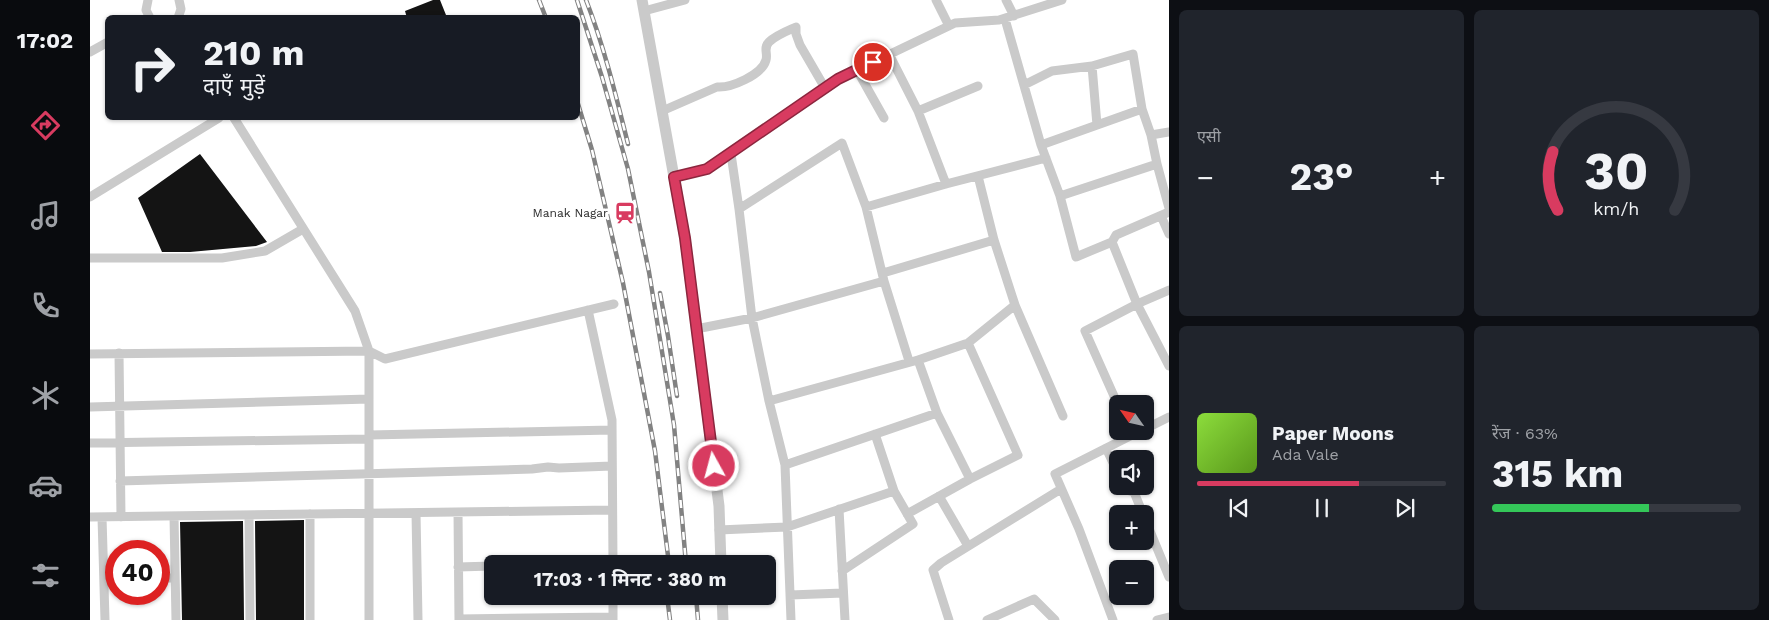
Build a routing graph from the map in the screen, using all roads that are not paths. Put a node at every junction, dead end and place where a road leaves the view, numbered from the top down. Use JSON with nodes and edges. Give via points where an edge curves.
{"nodes":[{"id":1,"x":148,"y":0,"type":"edge"},
{"id":2,"x":180,"y":0,"type":"edge"},
{"id":3,"x":685,"y":0,"type":"edge"},
{"id":4,"x":936,"y":0,"type":"edge"},
{"id":5,"x":1006,"y":0,"type":"edge"},
{"id":6,"x":1062,"y":0,"type":"edge"},
{"id":7,"x":643,"y":6,"type":"edge"},
{"id":8,"x":147,"y":15,"type":"edge"},
{"id":9,"x":179,"y":15,"type":"edge"},
{"id":10,"x":1009,"y":17,"type":"junction"},
{"id":11,"x":949,"y":26,"type":"junction"},
{"id":12,"x":105,"y":44,"type":"edge"},
{"id":13,"x":90,"y":52,"type":"edge"},
{"id":14,"x":889,"y":54,"type":"junction"},
{"id":15,"x":1092,"y":66,"type":"junction"},
{"id":16,"x":857,"y":70,"type":"junction"},
{"id":17,"x":1024,"y":85,"type":"junction"},
{"id":18,"x":978,"y":86,"type":"dead end"},
{"id":19,"x":825,"y":88,"type":"junction"},
{"id":20,"x":1142,"y":109,"type":"junction"},
{"id":21,"x":662,"y":111,"type":"junction"},
{"id":22,"x":918,"y":111,"type":"junction"},
{"id":23,"x":884,"y":118,"type":"dead end"},
{"id":24,"x":216,"y":120,"type":"edge"},
{"id":25,"x":235,"y":120,"type":"edge"},
{"id":26,"x":1097,"y":125,"type":"junction"},
{"id":27,"x":1169,"y":132,"type":"edge"},
{"id":28,"x":1151,"y":135,"type":"junction"},
{"id":29,"x":1042,"y":144,"type":"junction"},
{"id":30,"x":731,"y":154,"type":"junction"},
{"id":31,"x":1046,"y":158,"type":"junction"},
{"id":32,"x":1157,"y":164,"type":"junction"},
{"id":33,"x":978,"y":176,"type":"junction"},
{"id":34,"x":674,"y":177,"type":"junction"},
{"id":35,"x":946,"y":184,"type":"junction"},
{"id":36,"x":1060,"y":196,"type":"junction"},
{"id":37,"x":90,"y":197,"type":"edge"},
{"id":38,"x":866,"y":207,"type":"junction"},
{"id":39,"x":1169,"y":208,"type":"edge"},
{"id":40,"x":739,"y":209,"type":"junction"},
{"id":41,"x":1165,"y":214,"type":"edge"},
{"id":42,"x":303,"y":229,"type":"junction"},
{"id":43,"x":1169,"y":234,"type":"edge"},
{"id":44,"x":994,"y":240,"type":"junction"},
{"id":45,"x":1112,"y":242,"type":"junction"},
{"id":46,"x":90,"y":258,"type":"edge"},
{"id":47,"x":883,"y":277,"type":"junction"},
{"id":48,"x":1169,"y":290,"type":"edge"},
{"id":49,"x":614,"y":304,"type":"dead end"},
{"id":50,"x":1137,"y":304,"type":"junction"},
{"id":51,"x":1015,"y":305,"type":"junction"},
{"id":52,"x":588,"y":310,"type":"junction"},
{"id":53,"x":752,"y":318,"type":"junction"},
{"id":54,"x":696,"y":328,"type":"junction"},
{"id":55,"x":968,"y":343,"type":"junction"},
{"id":56,"x":369,"y":351,"type":"junction"},
{"id":57,"x":119,"y":353,"type":"junction"},
{"id":58,"x":90,"y":354,"type":"edge"},
{"id":59,"x":914,"y":360,"type":"junction"},
{"id":60,"x":1169,"y":366,"type":"edge"},
{"id":61,"x":1114,"y":395,"type":"edge"},
{"id":62,"x":369,"y":399,"type":"junction"},
{"id":63,"x":769,"y":401,"type":"junction"},
{"id":64,"x":90,"y":407,"type":"edge"},
{"id":65,"x":119,"y":407,"type":"junction"},
{"id":66,"x":937,"y":413,"type":"junction"},
{"id":67,"x":1063,"y":416,"type":"dead end"},
{"id":68,"x":1169,"y":417,"type":"edge"},
{"id":69,"x":1154,"y":424,"type":"edge"},
{"id":70,"x":612,"y":430,"type":"junction"},
{"id":71,"x":875,"y":434,"type":"junction"},
{"id":72,"x":369,"y":437,"type":"junction"},
{"id":73,"x":1119,"y":440,"type":"edge"},
{"id":74,"x":90,"y":443,"type":"edge"},
{"id":75,"x":120,"y":443,"type":"junction"},
{"id":76,"x":1106,"y":448,"type":"junction"},
{"id":77,"x":1109,"y":454,"type":"edge"},
{"id":78,"x":785,"y":465,"type":"junction"},
{"id":79,"x":612,"y":466,"type":"junction"},
{"id":80,"x":369,"y":474,"type":"junction"},
{"id":81,"x":970,"y":479,"type":"junction"},
{"id":82,"x":120,"y":481,"type":"junction"},
{"id":83,"x":1061,"y":489,"type":"junction"},
{"id":84,"x":894,"y":491,"type":"junction"},
{"id":85,"x":939,"y":496,"type":"junction"},
{"id":86,"x":839,"y":509,"type":"junction"},
{"id":87,"x":612,"y":510,"type":"junction"},
{"id":88,"x":416,"y":512,"type":"junction"},
{"id":89,"x":458,"y":512,"type":"junction"},
{"id":90,"x":370,"y":513,"type":"junction"},
{"id":91,"x":310,"y":514,"type":"junction"},
{"id":92,"x":907,"y":514,"type":"junction"},
{"id":93,"x":249,"y":515,"type":"junction"},
{"id":94,"x":174,"y":516,"type":"junction"},
{"id":95,"x":102,"y":517,"type":"junction"},
{"id":96,"x":121,"y":517,"type":"junction"},
{"id":97,"x":90,"y":518,"type":"edge"},
{"id":98,"x":787,"y":526,"type":"junction"},
{"id":99,"x":720,"y":530,"type":"junction"},
{"id":100,"x":1154,"y":541,"type":"edge"},
{"id":101,"x":968,"y":546,"type":"junction"},
{"id":102,"x":613,"y":555,"type":"edge"},
{"id":103,"x":721,"y":555,"type":"edge"},
{"id":104,"x":484,"y":566,"type":"edge"},
{"id":105,"x":458,"y":567,"type":"junction"},
{"id":106,"x":842,"y":572,"type":"junction"},
{"id":107,"x":1169,"y":577,"type":"edge"},
{"id":108,"x":170,"y":578,"type":"edge"},
{"id":109,"x":175,"y":578,"type":"junction"},
{"id":110,"x":104,"y":579,"type":"joint"},
{"id":111,"x":844,"y":593,"type":"junction"},
{"id":112,"x":790,"y":595,"type":"junction"},
{"id":113,"x":613,"y":605,"type":"edge"},
{"id":114,"x":722,"y":605,"type":"edge"},
{"id":115,"x":1169,"y":617,"type":"edge"},
{"id":116,"x":613,"y":618,"type":"edge"},
{"id":117,"x":105,"y":620,"type":"edge"},
{"id":118,"x":176,"y":620,"type":"edge"},
{"id":119,"x":250,"y":620,"type":"edge"},
{"id":120,"x":310,"y":620,"type":"edge"},
{"id":121,"x":369,"y":620,"type":"edge"},
{"id":122,"x":418,"y":620,"type":"edge"},
{"id":123,"x":459,"y":620,"type":"edge"},
{"id":124,"x":723,"y":620,"type":"edge"},
{"id":125,"x":791,"y":620,"type":"edge"},
{"id":126,"x":845,"y":620,"type":"edge"},
{"id":127,"x":949,"y":620,"type":"edge"},
{"id":128,"x":987,"y":620,"type":"edge"},
{"id":129,"x":1055,"y":620,"type":"edge"},
{"id":130,"x":1113,"y":620,"type":"edge"},
{"id":131,"x":1157,"y":620,"type":"edge"}],
"edges":[{"from":1,"to":8,"type":"street"},
{"from":2,"to":9,"type":"street"},
{"from":3,"to":7,"type":"street"},
{"from":4,"to":11,"type":"street"},
{"from":5,"to":10,"type":"street"},
{"from":6,"to":10,"type":"street"},
{"from":7,"to":21,"type":"street"},
{"from":10,"to":11,"type":"street"},
{"from":10,"to":17,"type":"street"},
{"from":11,"to":14,"type":"street"},
{"from":12,"to":13,"type":"street"},
{"from":14,"to":16,"type":"street"},
{"from":14,"to":22,"type":"street"},
{"from":15,"to":17,"type":"street","via":[[1052,71]]},
{"from":15,"to":20,"type":"street","via":[[1133,54]]},
{"from":15,"to":26,"type":"street"},
{"from":16,"to":19,"type":"street"},
{"from":16,"to":23,"type":"street"},
{"from":17,"to":29,"type":"street"},
{"from":18,"to":22,"type":"street"},
{"from":19,"to":21,"type":"street","via":[[800,45],[796,27],[768,43],[765,49],[767,59],[753,74],[740,82],[725,88],[717,87]]},
{"from":19,"to":30,"type":"street"},
{"from":20,"to":26,"type":"street"},
{"from":20,"to":28,"type":"street"},
{"from":21,"to":34,"type":"street"},
{"from":22,"to":35,"type":"street"},
{"from":24,"to":37,"type":"street"},
{"from":25,"to":42,"type":"street"},
{"from":26,"to":29,"type":"street"},
{"from":27,"to":28,"type":"street"},
{"from":28,"to":32,"type":"street"},
{"from":29,"to":31,"type":"street"},
{"from":30,"to":34,"type":"street","via":[[707,169]]},
{"from":30,"to":40,"type":"street"},
{"from":31,"to":33,"type":"street"},
{"from":31,"to":36,"type":"street"},
{"from":32,"to":36,"type":"street"},
{"from":32,"to":39,"type":"street"},
{"from":33,"to":35,"type":"street"},
{"from":33,"to":44,"type":"street"},
{"from":34,"to":54,"type":"street"},
{"from":35,"to":38,"type":"street"},
{"from":36,"to":45,"type":"street","via":[[1076,257]]},
{"from":38,"to":40,"type":"street","via":[[842,143]]},
{"from":38,"to":47,"type":"street"},
{"from":40,"to":53,"type":"street"},
{"from":41,"to":43,"type":"street"},
{"from":41,"to":45,"type":"street","via":[[1116,235]]},
{"from":42,"to":46,"type":"street","via":[[264,251],[222,258]]},
{"from":42,"to":56,"type":"street","via":[[354,311]]},
{"from":44,"to":47,"type":"street"},
{"from":44,"to":51,"type":"street"},
{"from":45,"to":50,"type":"street"},
{"from":47,"to":53,"type":"street"},
{"from":47,"to":59,"type":"street"},
{"from":48,"to":50,"type":"street"},
{"from":49,"to":52,"type":"street"},
{"from":50,"to":60,"type":"street"},
{"from":50,"to":61,"type":"street","via":[[1085,331]]},
{"from":51,"to":55,"type":"street"},
{"from":51,"to":67,"type":"street"},
{"from":52,"to":56,"type":"street","via":[[385,359]]},
{"from":52,"to":70,"type":"street"},
{"from":53,"to":54,"type":"street"},
{"from":53,"to":63,"type":"street"},
{"from":54,"to":99,"type":"street"},
{"from":55,"to":59,"type":"street"},
{"from":55,"to":81,"type":"street","via":[[1018,455]]},
{"from":56,"to":57,"type":"street"},
{"from":56,"to":62,"type":"street"},
{"from":57,"to":58,"type":"street"},
{"from":57,"to":65,"type":"street"},
{"from":59,"to":63,"type":"street"},
{"from":59,"to":66,"type":"street"},
{"from":62,"to":65,"type":"street"},
{"from":62,"to":72,"type":"street"},
{"from":63,"to":78,"type":"street"},
{"from":64,"to":65,"type":"street"},
{"from":65,"to":75,"type":"street"},
{"from":66,"to":71,"type":"street"},
{"from":66,"to":81,"type":"street"},
{"from":68,"to":69,"type":"street"},
{"from":70,"to":72,"type":"street"},
{"from":70,"to":79,"type":"street"},
{"from":71,"to":78,"type":"street"},
{"from":71,"to":84,"type":"street"},
{"from":72,"to":75,"type":"street"},
{"from":72,"to":80,"type":"street"},
{"from":73,"to":76,"type":"street"},
{"from":74,"to":75,"type":"street"},
{"from":75,"to":82,"type":"street"},
{"from":76,"to":77,"type":"street"},
{"from":76,"to":83,"type":"street","via":[[1055,474]]},
{"from":78,"to":98,"type":"street"},
{"from":79,"to":80,"type":"street"},
{"from":79,"to":87,"type":"street"},
{"from":80,"to":82,"type":"street"},
{"from":80,"to":90,"type":"street"},
{"from":81,"to":85,"type":"street"},
{"from":82,"to":96,"type":"street"},
{"from":83,"to":101,"type":"street"},
{"from":83,"to":130,"type":"street"},
{"from":84,"to":86,"type":"street"},
{"from":84,"to":92,"type":"street"},
{"from":85,"to":92,"type":"street"},
{"from":85,"to":101,"type":"street"},
{"from":86,"to":98,"type":"street"},
{"from":86,"to":106,"type":"street"},
{"from":87,"to":89,"type":"street"},
{"from":87,"to":102,"type":"street"},
{"from":88,"to":89,"type":"street"},
{"from":88,"to":90,"type":"street"},
{"from":88,"to":122,"type":"street"},
{"from":89,"to":105,"type":"street"},
{"from":90,"to":91,"type":"street"},
{"from":90,"to":121,"type":"street"},
{"from":91,"to":93,"type":"street"},
{"from":91,"to":120,"type":"street"},
{"from":92,"to":106,"type":"street","via":[[913,524]]},
{"from":93,"to":94,"type":"street"},
{"from":93,"to":119,"type":"street"},
{"from":94,"to":96,"type":"street"},
{"from":94,"to":109,"type":"street"},
{"from":95,"to":96,"type":"street"},
{"from":95,"to":97,"type":"street"},
{"from":95,"to":110,"type":"street"},
{"from":98,"to":99,"type":"street"},
{"from":98,"to":112,"type":"street"},
{"from":99,"to":103,"type":"street"},
{"from":100,"to":107,"type":"street"},
{"from":101,"to":127,"type":"street","via":[[933,570]]},
{"from":104,"to":105,"type":"street"},
{"from":105,"to":123,"type":"street"},
{"from":106,"to":111,"type":"street"},
{"from":108,"to":109,"type":"street"},
{"from":109,"to":118,"type":"street"},
{"from":110,"to":117,"type":"street"},
{"from":111,"to":112,"type":"street"},
{"from":111,"to":126,"type":"street"},
{"from":112,"to":125,"type":"street"},
{"from":113,"to":116,"type":"street"},
{"from":114,"to":124,"type":"street"},
{"from":115,"to":131,"type":"street"},
{"from":116,"to":123,"type":"street"},
{"from":128,"to":129,"type":"street","via":[[1034,599]]}]}
